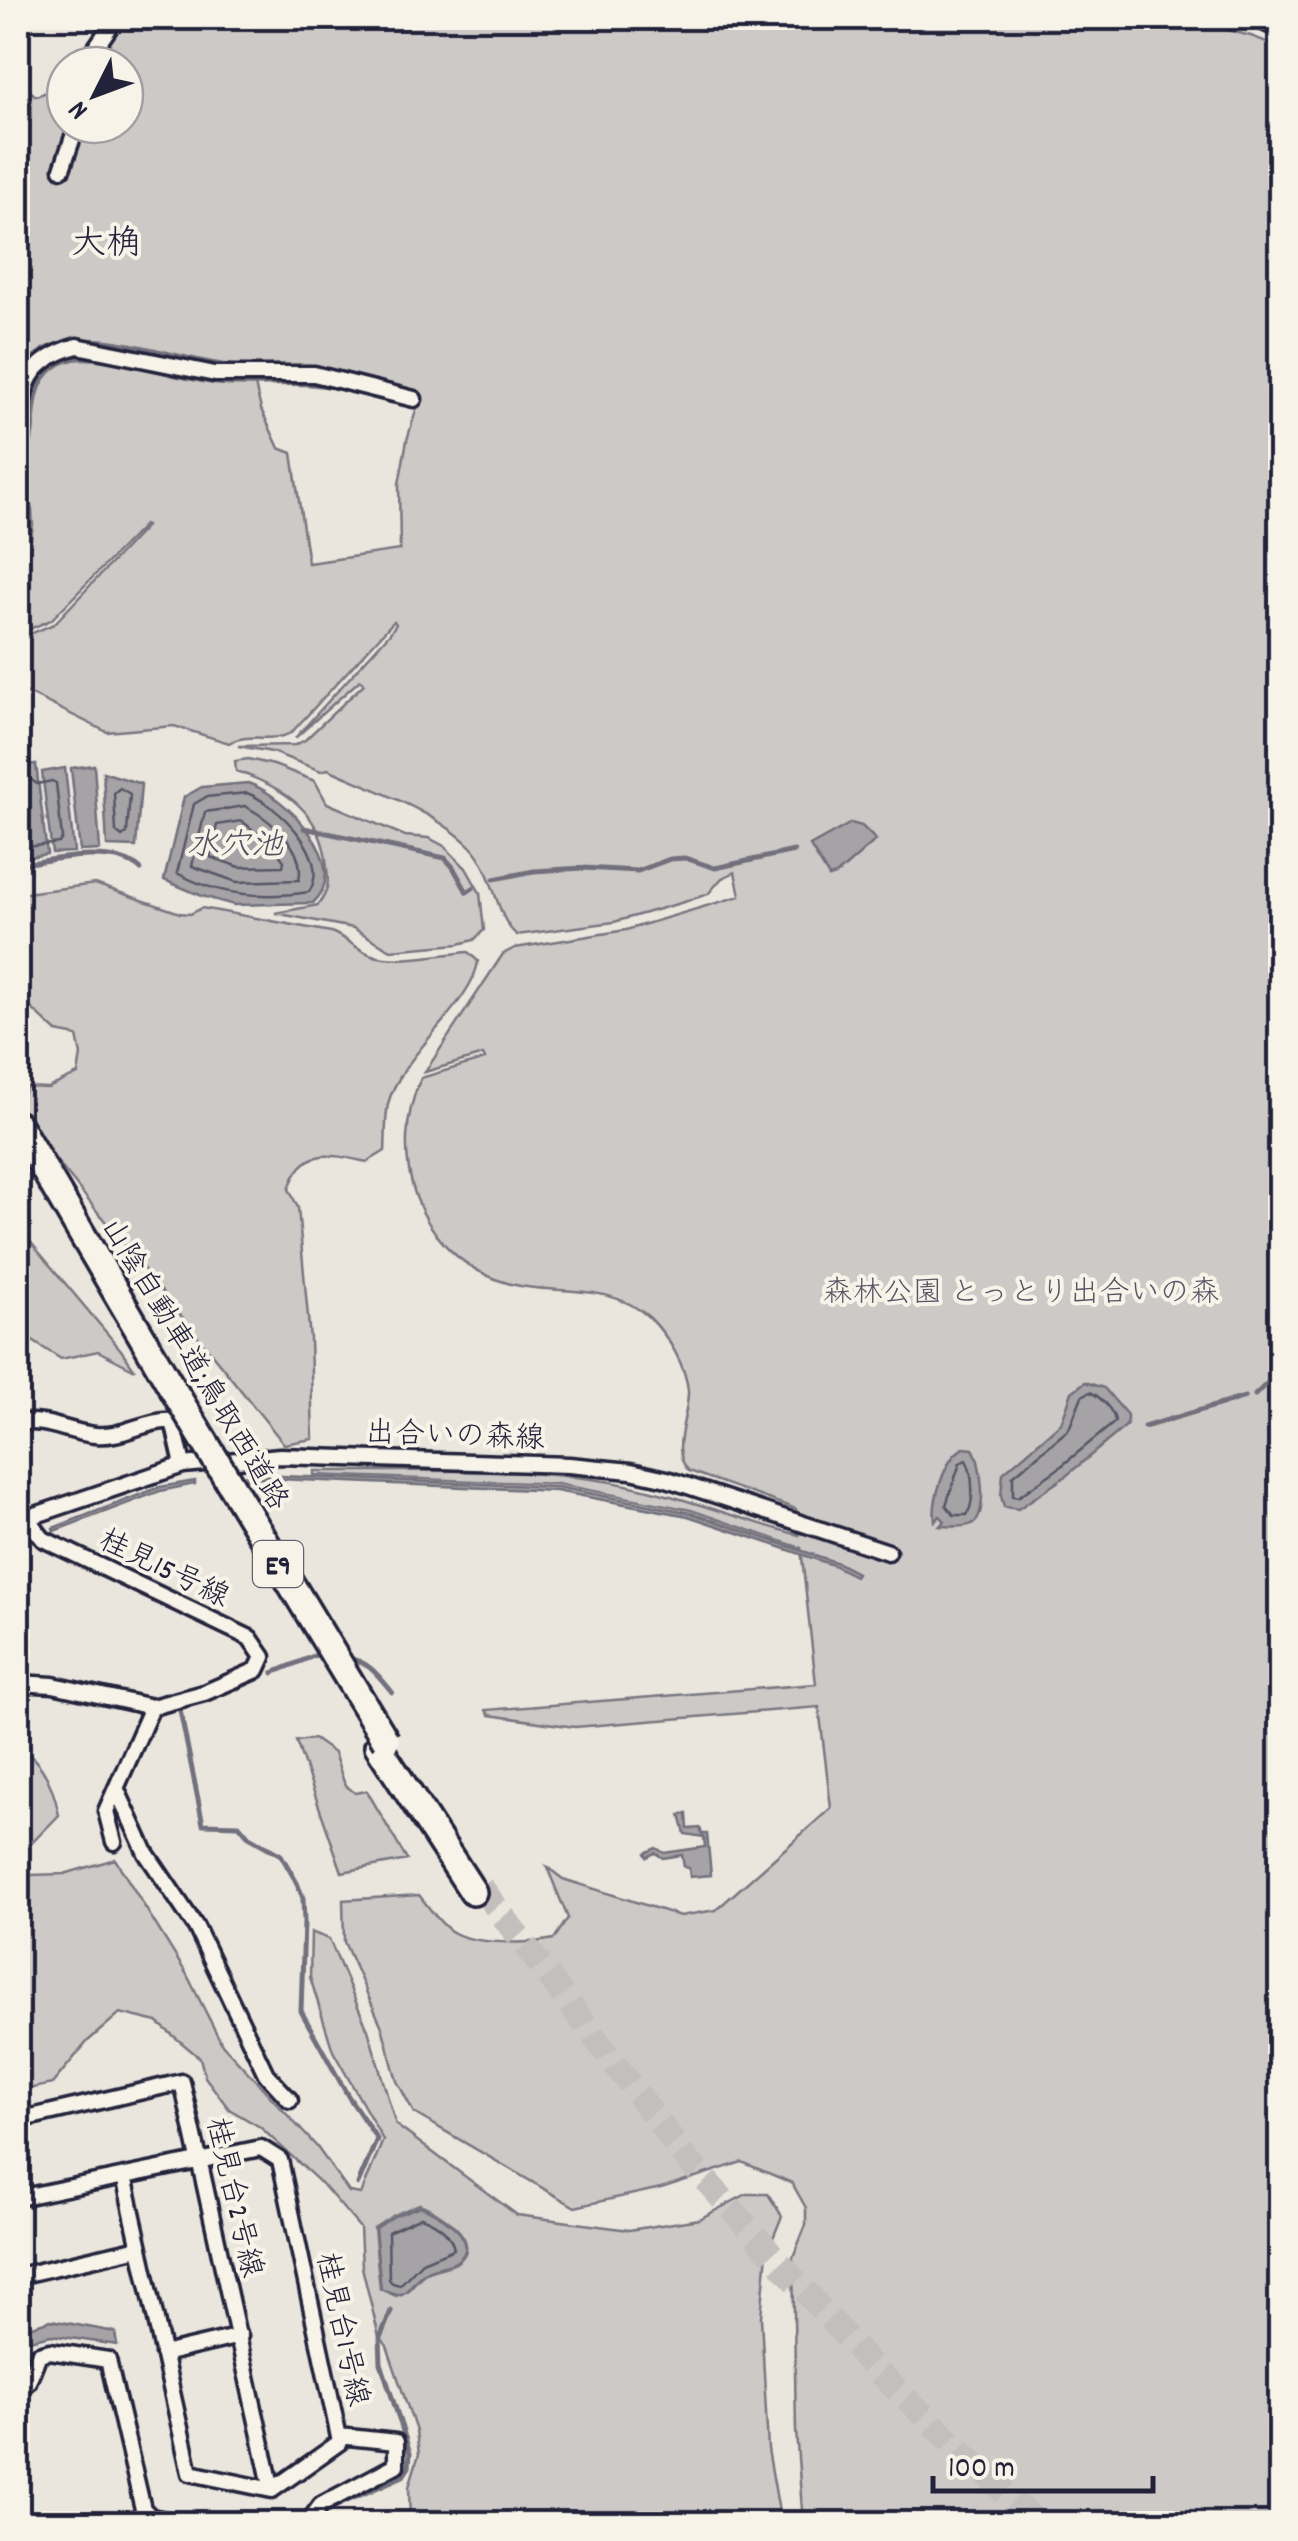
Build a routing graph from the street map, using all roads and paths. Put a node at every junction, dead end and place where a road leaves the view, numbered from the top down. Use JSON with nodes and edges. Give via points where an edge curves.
{"nodes":[{"id":1,"x":116,"y":18,"type":"edge"},
{"id":2,"x":1255,"y":18,"type":"edge"},
{"id":3,"x":1280,"y":30,"type":"edge"},
{"id":4,"x":97,"y":45,"type":"edge"},
{"id":5,"x":70,"y":145,"type":"edge"},
{"id":6,"x":62,"y":169,"type":"dead end"},
{"id":7,"x":414,"y":399,"type":"dead end"},
{"id":8,"x":18,"y":447,"type":"edge"},
{"id":9,"x":18,"y":1125,"type":"edge"},
{"id":10,"x":18,"y":1145,"type":"edge"},
{"id":11,"x":168,"y":1389,"type":"junction"},
{"id":12,"x":18,"y":1424,"type":"edge"},
{"id":13,"x":183,"y":1465,"type":"junction"},
{"id":14,"x":18,"y":1522,"type":"edge"},
{"id":15,"x":888,"y":1552,"type":"dead end"},
{"id":16,"x":18,"y":1683,"type":"edge"},
{"id":17,"x":152,"y":1707,"type":"junction"},
{"id":18,"x":116,"y":1788,"type":"junction"},
{"id":19,"x":114,"y":1842,"type":"dead end"},
{"id":20,"x":477,"y":1890,"type":"tunnel mouth"},
{"id":21,"x":290,"y":2100,"type":"dead end"},
{"id":22,"x":18,"y":2120,"type":"edge"},
{"id":23,"x":200,"y":2160,"type":"junction"},
{"id":24,"x":124,"y":2176,"type":"junction"},
{"id":25,"x":18,"y":2198,"type":"edge"},
{"id":26,"x":139,"y":2248,"type":"junction"},
{"id":27,"x":18,"y":2276,"type":"edge"},
{"id":28,"x":240,"y":2336,"type":"junction"},
{"id":29,"x":163,"y":2354,"type":"junction"},
{"id":30,"x":18,"y":2387,"type":"edge"},
{"id":31,"x":339,"y":2436,"type":"junction"},
{"id":32,"x":272,"y":2490,"type":"junction"},
{"id":33,"x":186,"y":2524,"type":"edge"},
{"id":34,"x":307,"y":2524,"type":"edge"}],
"edges":[{"from":1,"to":4,"type":"street"},
{"from":2,"to":3,"type":"street"},
{"from":5,"to":6,"type":"street"},
{"from":7,"to":8,"type":"street","via":[[314,374],[215,374],[77,346],[55,352],[26,380]]},
{"from":9,"to":11,"type":"highway","name":"山陰自動車道;鳥取西道路","number":"E9"},
{"from":10,"to":11,"type":"highway","name":"山陰自動車道;鳥取西道路","number":"E9"},
{"from":11,"to":20,"type":"highway","name":"山陰自動車道;鳥取西道路","number":"E9","bridge":true},
{"from":12,"to":13,"type":"street","via":[[36,1420],[96,1435],[173,1421]]},
{"from":13,"to":14,"type":"street","name":"出合いの森線"},
{"from":13,"to":15,"type":"street","name":"出合いの森線","via":[[280,1456],[630,1471]]},
{"from":14,"to":17,"type":"street","name":"桂見15号線","via":[[250,1638],[262,1657],[258,1670]]},
{"from":16,"to":17,"type":"street","name":"桂見15号線"},
{"from":17,"to":18,"type":"street"},
{"from":18,"to":19,"type":"street","via":[[106,1811]]},
{"from":18,"to":21,"type":"street","via":[[146,1853],[196,1927],[266,2074]]},
{"from":22,"to":23,"type":"street","name":"桂見台2号線","via":[[182,2082]]},
{"from":23,"to":24,"type":"street","name":"桂見台1号線"},
{"from":23,"to":28,"type":"street","name":"桂見台2号線"},
{"from":23,"to":31,"type":"street","name":"桂見台1号線","via":[[261,2148],[280,2160]]},
{"from":24,"to":25,"type":"street","name":"桂見台1号線"},
{"from":24,"to":26,"type":"street"},
{"from":26,"to":27,"type":"street"},
{"from":26,"to":29,"type":"street"},
{"from":28,"to":29,"type":"street"},
{"from":28,"to":32,"type":"street","name":"桂見台2号線"},
{"from":29,"to":32,"type":"street","via":[[190,2473]]},
{"from":30,"to":33,"type":"street","via":[[28,2382],[39,2354],[108,2360],[144,2509],[151,2517]]},
{"from":31,"to":32,"type":"street","name":"桂見台1号線","via":[[340,2442]]},
{"from":31,"to":34,"type":"street","via":[[396,2442],[396,2465],[321,2505]]}]}
